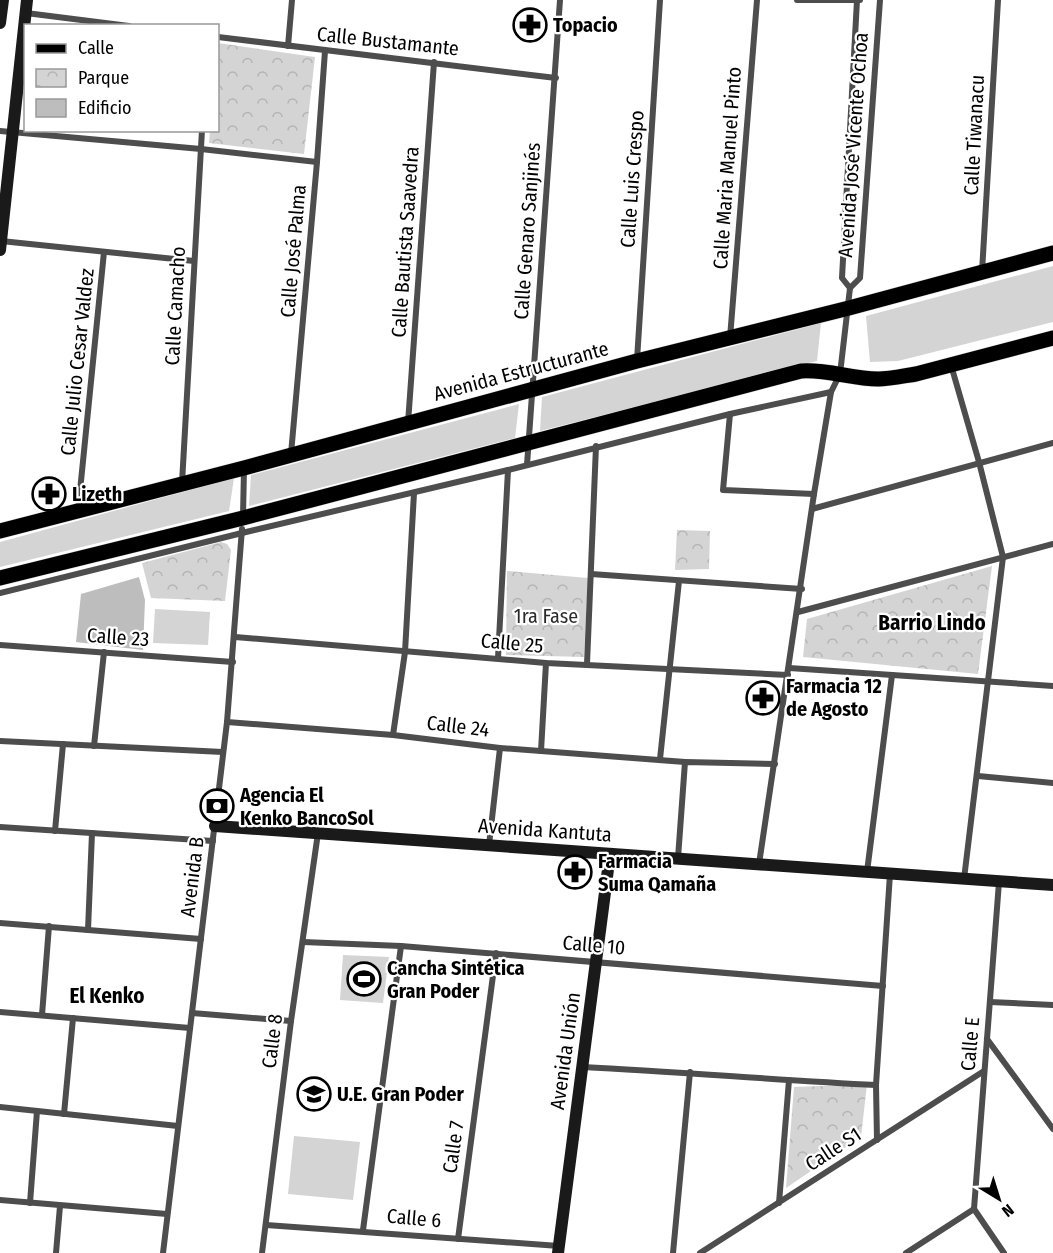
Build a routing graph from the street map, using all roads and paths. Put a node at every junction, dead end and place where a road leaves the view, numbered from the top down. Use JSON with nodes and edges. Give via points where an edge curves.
{"nodes":[{"id":1,"x":3,"y":0,"type":"edge"},
{"id":2,"x":292,"y":0,"type":"edge"},
{"id":3,"x":560,"y":0,"type":"edge"},
{"id":4,"x":660,"y":0,"type":"edge"},
{"id":5,"x":757,"y":0,"type":"edge"},
{"id":6,"x":797,"y":0,"type":"edge"},
{"id":7,"x":858,"y":0,"type":"edge"},
{"id":8,"x":880,"y":0,"type":"edge"},
{"id":9,"x":998,"y":0,"type":"edge"},
{"id":10,"x":27,"y":6,"type":"edge"},
{"id":11,"x":0,"y":23,"type":"edge"},
{"id":12,"x":25,"y":24,"type":"edge"},
{"id":13,"x":119,"y":24,"type":"edge"},
{"id":14,"x":24,"y":35,"type":"edge"},
{"id":15,"x":219,"y":37,"type":"edge"},
{"id":16,"x":288,"y":46,"type":"junction"},
{"id":17,"x":324,"y":51,"type":"junction"},
{"id":18,"x":434,"y":62,"type":"junction"},
{"id":19,"x":556,"y":78,"type":"junction"},
{"id":20,"x":0,"y":131,"type":"edge"},
{"id":21,"x":14,"y":131,"type":"junction"},
{"id":22,"x":24,"y":132,"type":"edge"},
{"id":23,"x":25,"y":132,"type":"edge"},
{"id":24,"x":202,"y":132,"type":"edge"},
{"id":25,"x":201,"y":148,"type":"junction"},
{"id":26,"x":317,"y":162,"type":"junction"},
{"id":27,"x":1,"y":245,"type":"edge"},
{"id":28,"x":104,"y":252,"type":"junction"},
{"id":29,"x":1053,"y":253,"type":"edge"},
{"id":30,"x":194,"y":261,"type":"junction"},
{"id":31,"x":982,"y":272,"type":"junction"},
{"id":32,"x":850,"y":288,"type":"junction"},
{"id":33,"x":849,"y":308,"type":"junction"},
{"id":34,"x":730,"y":338,"type":"junction"},
{"id":35,"x":1053,"y":338,"type":"edge"},
{"id":36,"x":637,"y":361,"type":"junction"},
{"id":37,"x":951,"y":365,"type":"junction"},
{"id":38,"x":840,"y":374,"type":"junction"},
{"id":39,"x":531,"y":389,"type":"junction"},
{"id":40,"x":831,"y":392,"type":"junction"},
{"id":41,"x":730,"y":414,"type":"junction"},
{"id":42,"x":408,"y":423,"type":"junction"},
{"id":43,"x":528,"y":443,"type":"junction"},
{"id":44,"x":1053,"y":443,"type":"edge"},
{"id":45,"x":596,"y":446,"type":"junction"},
{"id":46,"x":291,"y":454,"type":"junction"},
{"id":47,"x":979,"y":462,"type":"junction"},
{"id":48,"x":527,"y":465,"type":"junction"},
{"id":49,"x":244,"y":468,"type":"junction"},
{"id":50,"x":508,"y":470,"type":"junction"},
{"id":51,"x":182,"y":484,"type":"junction"},
{"id":52,"x":414,"y":493,"type":"junction"},
{"id":53,"x":814,"y":494,"type":"junction"},
{"id":54,"x":812,"y":510,"type":"junction"},
{"id":55,"x":78,"y":511,"type":"junction"},
{"id":56,"x":242,"y":525,"type":"junction"},
{"id":57,"x":0,"y":531,"type":"edge"},
{"id":58,"x":1053,"y":544,"type":"edge"},
{"id":59,"x":1003,"y":557,"type":"junction"},
{"id":60,"x":591,"y":574,"type":"junction"},
{"id":61,"x":0,"y":578,"type":"edge"},
{"id":62,"x":678,"y":581,"type":"junction"},
{"id":63,"x":802,"y":589,"type":"junction"},
{"id":64,"x":0,"y":593,"type":"edge"},
{"id":65,"x":798,"y":612,"type":"junction"},
{"id":66,"x":235,"y":637,"type":"junction"},
{"id":67,"x":0,"y":645,"type":"edge"},
{"id":68,"x":104,"y":652,"type":"junction"},
{"id":69,"x":405,"y":652,"type":"junction"},
{"id":70,"x":498,"y":658,"type":"junction"},
{"id":71,"x":233,"y":662,"type":"junction"},
{"id":72,"x":546,"y":663,"type":"junction"},
{"id":73,"x":587,"y":664,"type":"junction"},
{"id":74,"x":670,"y":668,"type":"junction"},
{"id":75,"x":788,"y":671,"type":"junction"},
{"id":76,"x":892,"y":675,"type":"junction"},
{"id":77,"x":988,"y":682,"type":"junction"},
{"id":78,"x":1053,"y":686,"type":"edge"},
{"id":79,"x":227,"y":722,"type":"junction"},
{"id":80,"x":393,"y":735,"type":"junction"},
{"id":81,"x":0,"y":741,"type":"edge"},
{"id":82,"x":63,"y":744,"type":"junction"},
{"id":83,"x":94,"y":746,"type":"junction"},
{"id":84,"x":500,"y":748,"type":"junction"},
{"id":85,"x":541,"y":751,"type":"junction"},
{"id":86,"x":223,"y":752,"type":"junction"},
{"id":87,"x":660,"y":759,"type":"junction"},
{"id":88,"x":685,"y":762,"type":"junction"},
{"id":89,"x":775,"y":765,"type":"junction"},
{"id":90,"x":978,"y":776,"type":"junction"},
{"id":91,"x":1053,"y":783,"type":"edge"},
{"id":92,"x":215,"y":826,"type":"junction"},
{"id":93,"x":0,"y":827,"type":"edge"},
{"id":94,"x":55,"y":831,"type":"junction"},
{"id":95,"x":92,"y":833,"type":"junction"},
{"id":96,"x":318,"y":834,"type":"junction"},
{"id":97,"x":213,"y":841,"type":"junction"},
{"id":98,"x":489,"y":846,"type":"junction"},
{"id":99,"x":610,"y":854,"type":"junction"},
{"id":100,"x":678,"y":859,"type":"junction"},
{"id":101,"x":759,"y":865,"type":"junction"},
{"id":102,"x":867,"y":872,"type":"junction"},
{"id":103,"x":891,"y":874,"type":"junction"},
{"id":104,"x":964,"y":879,"type":"junction"},
{"id":105,"x":999,"y":882,"type":"junction"},
{"id":106,"x":1053,"y":885,"type":"edge"},
{"id":107,"x":0,"y":923,"type":"edge"},
{"id":108,"x":49,"y":926,"type":"junction"},
{"id":109,"x":88,"y":930,"type":"junction"},
{"id":110,"x":201,"y":939,"type":"junction"},
{"id":111,"x":303,"y":942,"type":"junction"},
{"id":112,"x":401,"y":946,"type":"junction"},
{"id":113,"x":496,"y":953,"type":"junction"},
{"id":114,"x":597,"y":961,"type":"junction"},
{"id":115,"x":883,"y":986,"type":"junction"},
{"id":116,"x":990,"y":1002,"type":"junction"},
{"id":117,"x":1053,"y":1005,"type":"edge"},
{"id":118,"x":0,"y":1012,"type":"edge"},
{"id":119,"x":192,"y":1013,"type":"junction"},
{"id":120,"x":42,"y":1015,"type":"junction"},
{"id":121,"x":73,"y":1018,"type":"junction"},
{"id":122,"x":291,"y":1021,"type":"junction"},
{"id":123,"x":190,"y":1028,"type":"junction"},
{"id":124,"x":987,"y":1039,"type":"junction"},
{"id":125,"x":583,"y":1067,"type":"junction"},
{"id":126,"x":984,"y":1071,"type":"junction"},
{"id":127,"x":690,"y":1072,"type":"junction"},
{"id":128,"x":789,"y":1080,"type":"junction"},
{"id":129,"x":876,"y":1085,"type":"junction"},
{"id":130,"x":0,"y":1107,"type":"edge"},
{"id":131,"x":37,"y":1111,"type":"junction"},
{"id":132,"x":64,"y":1114,"type":"junction"},
{"id":133,"x":178,"y":1126,"type":"junction"},
{"id":134,"x":1052,"y":1126,"type":"edge"},
{"id":135,"x":877,"y":1140,"type":"junction"},
{"id":136,"x":0,"y":1200,"type":"edge"},
{"id":137,"x":30,"y":1203,"type":"junction"},
{"id":138,"x":779,"y":1203,"type":"junction"},
{"id":139,"x":60,"y":1206,"type":"junction"},
{"id":140,"x":974,"y":1209,"type":"junction"},
{"id":141,"x":167,"y":1214,"type":"junction"},
{"id":142,"x":266,"y":1225,"type":"junction"},
{"id":143,"x":363,"y":1230,"type":"junction"},
{"id":144,"x":458,"y":1239,"type":"junction"},
{"id":145,"x":558,"y":1250,"type":"edge"},
{"id":146,"x":56,"y":1253,"type":"edge"},
{"id":147,"x":163,"y":1253,"type":"edge"},
{"id":148,"x":262,"y":1253,"type":"edge"},
{"id":149,"x":673,"y":1253,"type":"edge"},
{"id":150,"x":700,"y":1253,"type":"edge"},
{"id":151,"x":906,"y":1253,"type":"edge"},
{"id":152,"x":1004,"y":1253,"type":"edge"}],
"edges":[{"from":1,"to":11,"type":"street"},
{"from":2,"to":16,"type":"street"},
{"from":3,"to":19,"type":"street","name":"Calle Genaro Sanjinés"},
{"from":4,"to":36,"type":"street","name":"Calle Luis Crespo"},
{"from":5,"to":34,"type":"street","name":"Calle Maria Manuel Pinto"},
{"from":6,"to":7,"type":"street"},
{"from":7,"to":32,"type":"street","via":[[842,278]]},
{"from":8,"to":32,"type":"street","name":"Avenida José Vicente Ochoa","via":[[860,278]]},
{"from":9,"to":31,"type":"street","name":"Calle Tiwanacu"},
{"from":10,"to":12,"type":"street"},
{"from":10,"to":13,"type":"street"},
{"from":14,"to":21,"type":"street"},
{"from":15,"to":16,"type":"street","name":"Calle Bustamante"},
{"from":16,"to":17,"type":"street","name":"Calle Bustamante"},
{"from":17,"to":18,"type":"street","name":"Calle Bustamante"},
{"from":17,"to":26,"type":"street","name":"Calle José Palma"},
{"from":18,"to":19,"type":"street","name":"Calle Bustamante"},
{"from":18,"to":42,"type":"street","name":"Calle Bautista Saavedra"},
{"from":19,"to":39,"type":"street","name":"Calle Genaro Sanjinés"},
{"from":20,"to":21,"type":"street"},
{"from":21,"to":22,"type":"street"},
{"from":21,"to":27,"type":"street"},
{"from":23,"to":25,"type":"street"},
{"from":24,"to":25,"type":"street","name":"Calle Camacho"},
{"from":25,"to":26,"type":"street"},
{"from":25,"to":30,"type":"street","name":"Calle Camacho"},
{"from":26,"to":46,"type":"street","name":"Calle José Palma"},
{"from":27,"to":28,"type":"street"},
{"from":28,"to":30,"type":"street"},
{"from":28,"to":55,"type":"street","name":"Calle Julio Cesar Valdez"},
{"from":29,"to":31,"type":"main road","name":"Avenida Estructurante"},
{"from":30,"to":51,"type":"street","name":"Calle Camacho"},
{"from":31,"to":33,"type":"main road","name":"Avenida Estructurante"},
{"from":32,"to":33,"type":"street"},
{"from":33,"to":34,"type":"main road","name":"Avenida Estructurante"},
{"from":33,"to":38,"type":"street"},
{"from":34,"to":36,"type":"main road","name":"Avenida Estructurante"},
{"from":35,"to":37,"type":"main road"},
{"from":36,"to":39,"type":"main road","name":"Avenida Estructurante"},
{"from":37,"to":38,"type":"main road","via":[[877,379]]},
{"from":37,"to":47,"type":"street"},
{"from":38,"to":40,"type":"street"},
{"from":38,"to":43,"type":"main road","via":[[801,371]]},
{"from":39,"to":42,"type":"main road","name":"Avenida Estructurante"},
{"from":39,"to":43,"type":"street","name":"Calle Genaro Sanjinés"},
{"from":40,"to":41,"type":"street"},
{"from":40,"to":53,"type":"street"},
{"from":41,"to":45,"type":"street"},
{"from":41,"to":53,"type":"street","via":[[723,490]]},
{"from":42,"to":46,"type":"main road","name":"Avenida Estructurante"},
{"from":43,"to":48,"type":"street","name":"Calle Genaro Sanjinés"},
{"from":43,"to":56,"type":"main road"},
{"from":44,"to":47,"type":"street"},
{"from":45,"to":48,"type":"street"},
{"from":45,"to":60,"type":"street"},
{"from":46,"to":49,"type":"main road","name":"Avenida Estructurante"},
{"from":47,"to":54,"type":"street"},
{"from":47,"to":59,"type":"street"},
{"from":48,"to":50,"type":"street"},
{"from":49,"to":51,"type":"main road","name":"Avenida Estructurante"},
{"from":49,"to":56,"type":"street","name":"Avenida B"},
{"from":50,"to":52,"type":"street"},
{"from":50,"to":70,"type":"street"},
{"from":51,"to":55,"type":"main road","name":"Avenida Estructurante"},
{"from":52,"to":56,"type":"street"},
{"from":52,"to":69,"type":"street"},
{"from":53,"to":54,"type":"street"},
{"from":54,"to":63,"type":"street"},
{"from":55,"to":57,"type":"main road","name":"Avenida Estructurante"},
{"from":56,"to":61,"type":"main road"},
{"from":56,"to":64,"type":"street"},
{"from":56,"to":66,"type":"street","name":"Avenida B"},
{"from":58,"to":59,"type":"street"},
{"from":59,"to":65,"type":"street"},
{"from":59,"to":77,"type":"street"},
{"from":60,"to":62,"type":"street"},
{"from":60,"to":73,"type":"street"},
{"from":62,"to":63,"type":"street"},
{"from":62,"to":74,"type":"street"},
{"from":63,"to":65,"type":"street"},
{"from":65,"to":75,"type":"street"},
{"from":66,"to":69,"type":"street","name":"Calle 25"},
{"from":66,"to":71,"type":"street","name":"Avenida B"},
{"from":67,"to":68,"type":"street","name":"Calle 23"},
{"from":68,"to":71,"type":"street","name":"Calle 23"},
{"from":68,"to":83,"type":"street"},
{"from":69,"to":70,"type":"street","name":"Calle 25"},
{"from":69,"to":80,"type":"street"},
{"from":70,"to":72,"type":"street","name":"Calle 25"},
{"from":71,"to":79,"type":"street","name":"Avenida B"},
{"from":72,"to":73,"type":"street","name":"Calle 25"},
{"from":72,"to":85,"type":"street"},
{"from":73,"to":74,"type":"street","name":"Calle 25"},
{"from":74,"to":75,"type":"street","name":"Calle 25"},
{"from":74,"to":87,"type":"street"},
{"from":75,"to":76,"type":"street","name":"Calle 25"},
{"from":75,"to":89,"type":"street"},
{"from":76,"to":77,"type":"street","name":"Calle 25"},
{"from":76,"to":102,"type":"street"},
{"from":77,"to":78,"type":"street","name":"Calle 25"},
{"from":77,"to":90,"type":"street"},
{"from":79,"to":80,"type":"street","name":"Calle 24"},
{"from":79,"to":86,"type":"street","name":"Avenida B"},
{"from":80,"to":84,"type":"street","name":"Calle 24"},
{"from":81,"to":82,"type":"street"},
{"from":82,"to":83,"type":"street"},
{"from":82,"to":94,"type":"street"},
{"from":83,"to":86,"type":"street"},
{"from":84,"to":85,"type":"street","name":"Calle 24"},
{"from":84,"to":98,"type":"street"},
{"from":85,"to":87,"type":"street","name":"Calle 24"},
{"from":86,"to":92,"type":"street","name":"Avenida B"},
{"from":87,"to":88,"type":"street","name":"Calle 24"},
{"from":88,"to":89,"type":"street","name":"Calle 24"},
{"from":88,"to":100,"type":"street"},
{"from":89,"to":101,"type":"street"},
{"from":90,"to":91,"type":"street"},
{"from":90,"to":104,"type":"street"},
{"from":92,"to":96,"type":"street","name":"Avenida Kantuta"},
{"from":92,"to":97,"type":"street","name":"Avenida B"},
{"from":93,"to":94,"type":"street"},
{"from":94,"to":95,"type":"street"},
{"from":95,"to":97,"type":"street"},
{"from":95,"to":109,"type":"street"},
{"from":96,"to":98,"type":"street","name":"Avenida Kantuta"},
{"from":96,"to":111,"type":"street","name":"Calle 8"},
{"from":97,"to":110,"type":"street","name":"Avenida B"},
{"from":98,"to":99,"type":"street","name":"Avenida Kantuta"},
{"from":99,"to":100,"type":"street","name":"Avenida Kantuta"},
{"from":99,"to":114,"type":"street","name":"Avenida Unión"},
{"from":100,"to":101,"type":"street","name":"Avenida Kantuta"},
{"from":101,"to":102,"type":"street","name":"Avenida Kantuta"},
{"from":102,"to":103,"type":"street","name":"Avenida Kantuta"},
{"from":103,"to":104,"type":"street","name":"Avenida Kantuta"},
{"from":103,"to":115,"type":"street"},
{"from":104,"to":105,"type":"street","name":"Avenida Kantuta"},
{"from":105,"to":106,"type":"street","name":"Avenida Kantuta"},
{"from":105,"to":116,"type":"street","name":"Calle E"},
{"from":107,"to":108,"type":"street"},
{"from":108,"to":109,"type":"street"},
{"from":108,"to":120,"type":"street"},
{"from":109,"to":110,"type":"street"},
{"from":110,"to":119,"type":"street","name":"Avenida B"},
{"from":111,"to":112,"type":"street","name":"Calle 10"},
{"from":111,"to":122,"type":"street","name":"Calle 8"},
{"from":112,"to":113,"type":"street","name":"Calle 10"},
{"from":112,"to":143,"type":"street"},
{"from":113,"to":114,"type":"street","name":"Calle 10"},
{"from":113,"to":144,"type":"street","name":"Calle 7"},
{"from":114,"to":115,"type":"street","name":"Calle 10"},
{"from":114,"to":125,"type":"street","name":"Avenida Unión"},
{"from":115,"to":129,"type":"street"},
{"from":116,"to":117,"type":"street"},
{"from":116,"to":124,"type":"street","name":"Calle E"},
{"from":118,"to":120,"type":"street"},
{"from":119,"to":122,"type":"street"},
{"from":119,"to":123,"type":"street","name":"Avenida B"},
{"from":120,"to":121,"type":"street"},
{"from":121,"to":123,"type":"street"},
{"from":121,"to":132,"type":"street"},
{"from":122,"to":142,"type":"street","name":"Calle 8"},
{"from":123,"to":133,"type":"street","name":"Avenida B"},
{"from":124,"to":126,"type":"street","name":"Calle E"},
{"from":124,"to":134,"type":"street"},
{"from":125,"to":127,"type":"street"},
{"from":125,"to":145,"type":"street","name":"Avenida Unión"},
{"from":126,"to":135,"type":"street","name":"Calle S1"},
{"from":126,"to":140,"type":"street","name":"Calle E"},
{"from":127,"to":128,"type":"street"},
{"from":127,"to":149,"type":"street"},
{"from":128,"to":129,"type":"street"},
{"from":128,"to":138,"type":"street"},
{"from":129,"to":135,"type":"street"},
{"from":130,"to":131,"type":"street"},
{"from":131,"to":132,"type":"street"},
{"from":131,"to":137,"type":"street"},
{"from":132,"to":133,"type":"street"},
{"from":133,"to":141,"type":"street","name":"Avenida B"},
{"from":135,"to":138,"type":"street","name":"Calle S1"},
{"from":136,"to":137,"type":"street"},
{"from":137,"to":139,"type":"street"},
{"from":138,"to":150,"type":"street","name":"Calle S1"},
{"from":139,"to":141,"type":"street"},
{"from":139,"to":146,"type":"street"},
{"from":140,"to":151,"type":"street"},
{"from":140,"to":152,"type":"street"},
{"from":141,"to":147,"type":"street","name":"Avenida B"},
{"from":142,"to":143,"type":"street","name":"Calle 6"},
{"from":142,"to":148,"type":"street","name":"Calle 8"},
{"from":143,"to":144,"type":"street","name":"Calle 6"},
{"from":144,"to":145,"type":"street","name":"Calle 6"}]}
